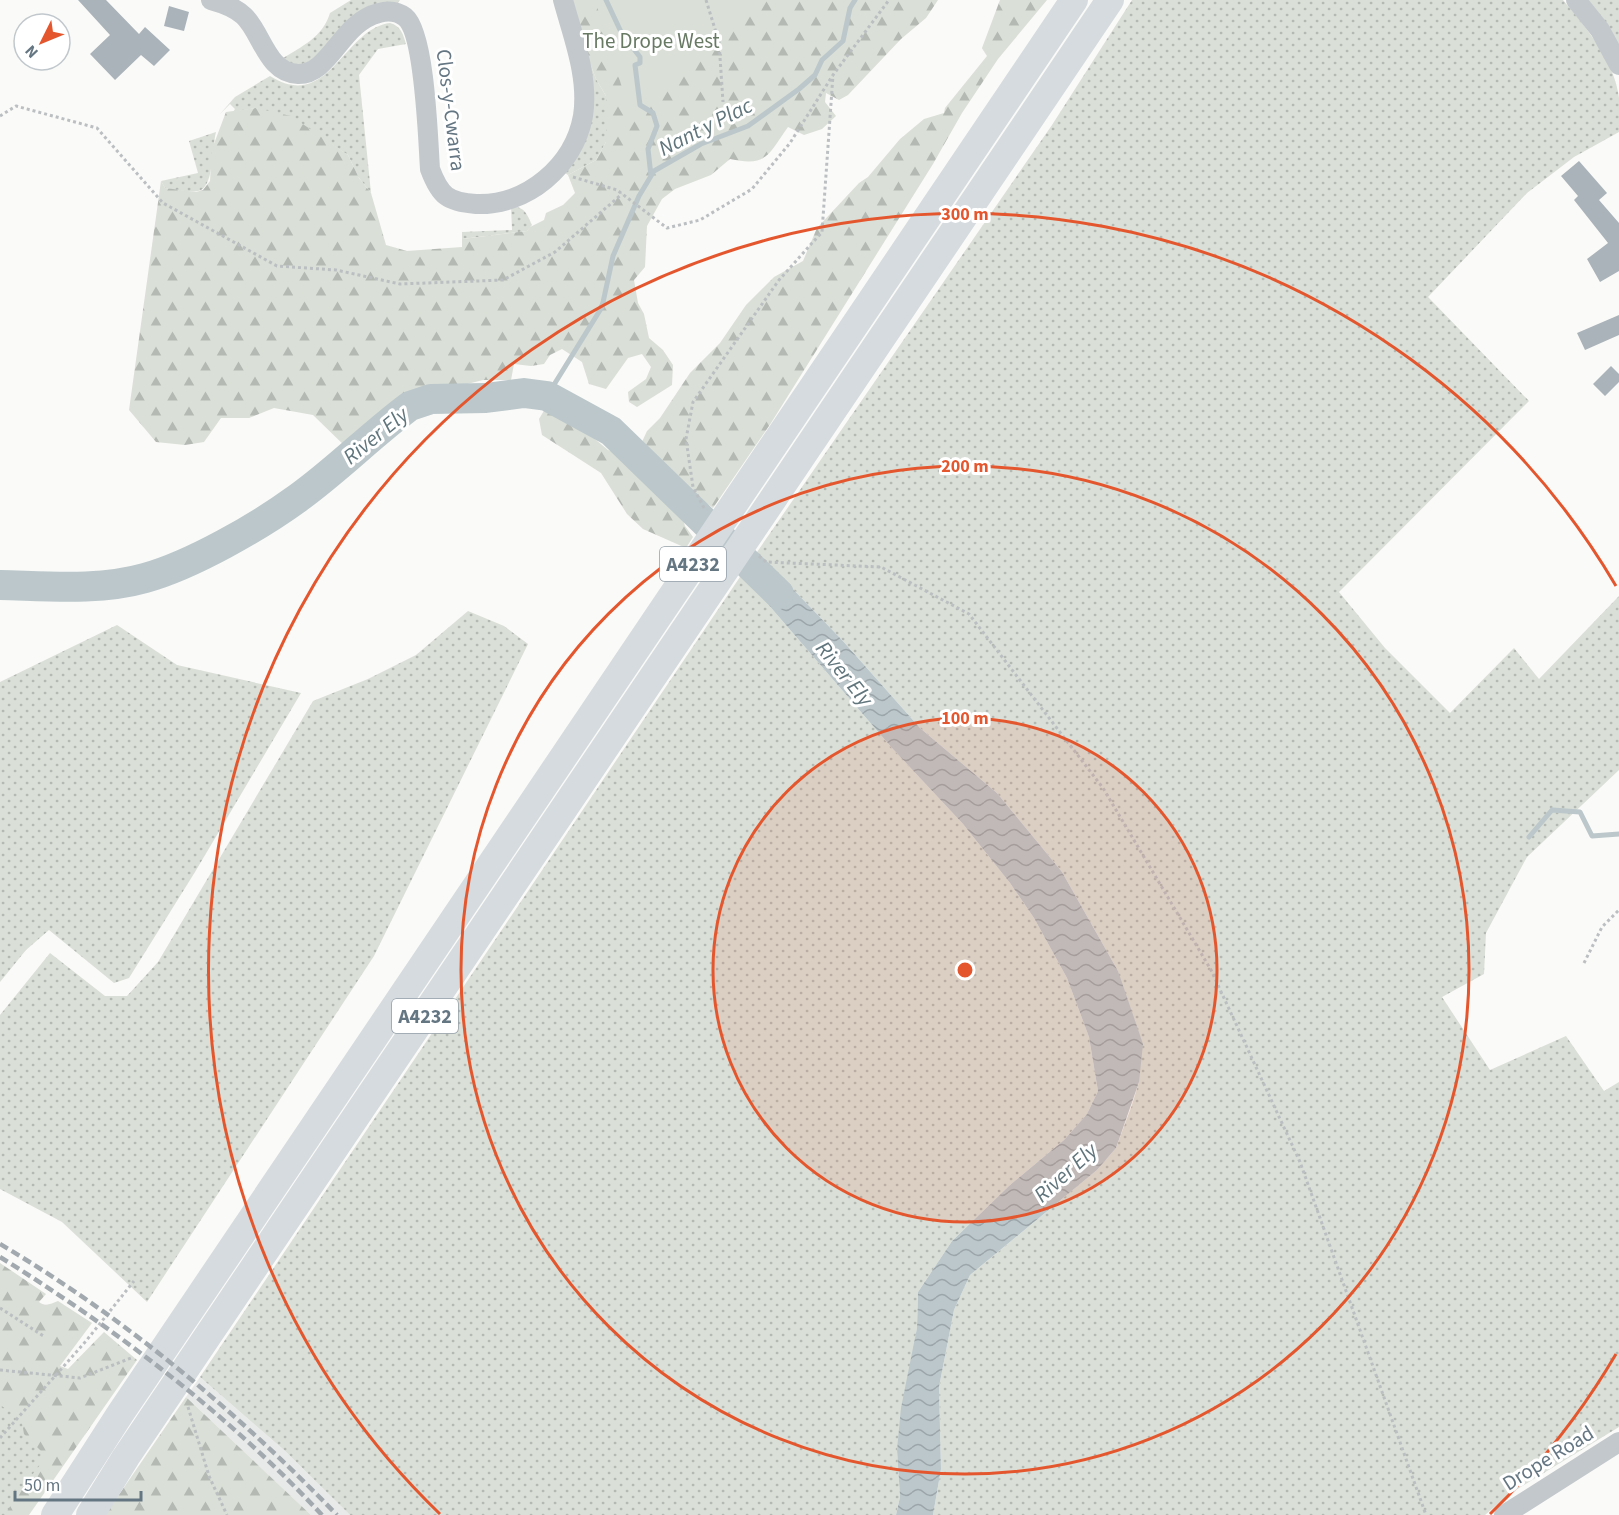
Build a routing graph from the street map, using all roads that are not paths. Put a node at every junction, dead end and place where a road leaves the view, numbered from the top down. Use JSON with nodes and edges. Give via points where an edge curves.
{"nodes":[{"id":1,"x":211,"y":0,"type":"edge"},
{"id":2,"x":563,"y":0,"type":"edge"},
{"id":3,"x":1074,"y":0,"type":"edge"},
{"id":4,"x":1110,"y":0,"type":"edge"},
{"id":5,"x":1576,"y":0,"type":"edge"},
{"id":6,"x":1619,"y":65,"type":"edge"},
{"id":7,"x":1619,"y":1442,"type":"edge"},
{"id":8,"x":56,"y":1512,"type":"edge"},
{"id":9,"x":90,"y":1515,"type":"edge"},
{"id":10,"x":1504,"y":1515,"type":"edge"}],
"edges":[{"from":1,"to":2,"type":"street","name":"Clos-y-Cwarra","via":[[240,12],[282,70],[299,74],[315,70],[347,31],[371,15],[392,11],[408,20],[419,50],[430,169],[441,192],[457,203],[482,204],[509,201],[538,186],[554,172],[575,141],[583,118],[583,76]]},
{"from":3,"to":8,"type":"highway","number":"A4232"},
{"from":4,"to":9,"type":"highway","number":"A4232","via":[[126,1456]]},
{"from":5,"to":6,"type":"street","via":[[1600,30]]},
{"from":7,"to":10,"type":"street","name":"Drope Road"}]}
